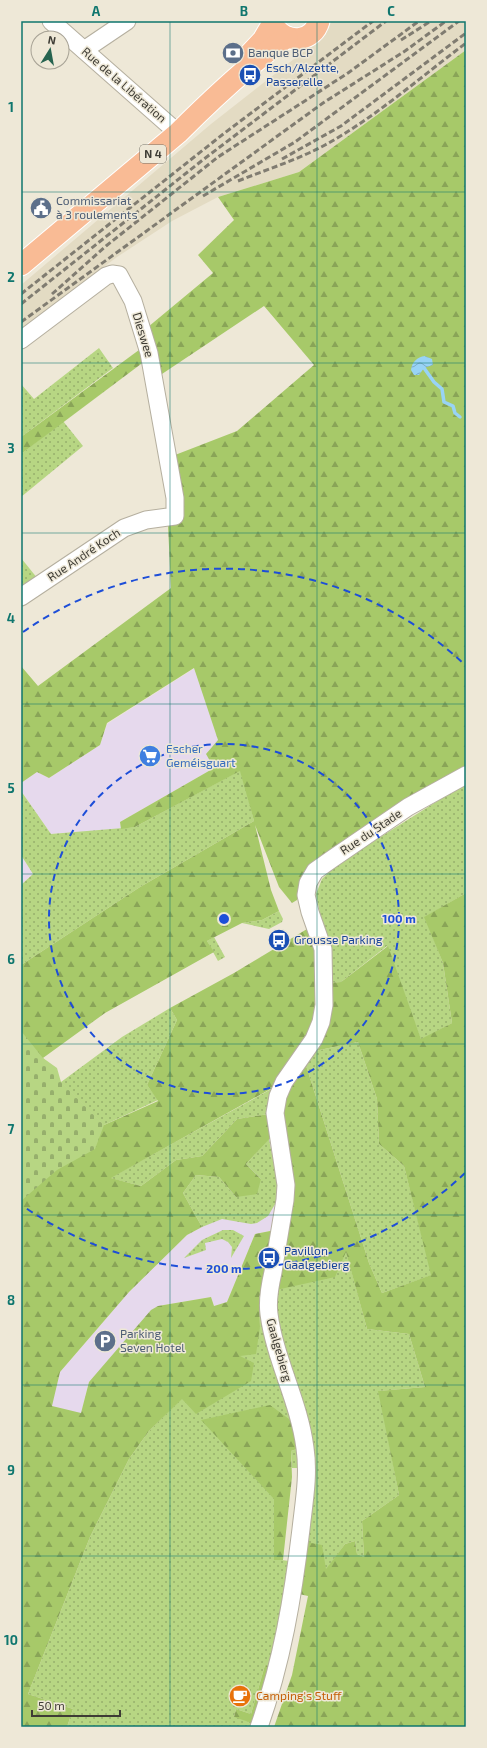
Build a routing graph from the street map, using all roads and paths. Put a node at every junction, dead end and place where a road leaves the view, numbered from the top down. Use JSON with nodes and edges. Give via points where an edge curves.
{"nodes":[{"id":1,"x":51,"y":21,"type":"edge"},
{"id":2,"x":127,"y":21,"type":"edge"},
{"id":3,"x":319,"y":21,"type":"edge"},
{"id":4,"x":278,"y":27,"type":"edge"},
{"id":5,"x":84,"y":50,"type":"junction"},
{"id":6,"x":178,"y":133,"type":"junction"},
{"id":7,"x":21,"y":265,"type":"edge"},
{"id":8,"x":21,"y":340,"type":"edge"},
{"id":9,"x":175,"y":516,"type":"joint"},
{"id":10,"x":21,"y":597,"type":"edge"},
{"id":11,"x":466,"y":775,"type":"edge"},
{"id":12,"x":310,"y":912,"type":"joint"},
{"id":13,"x":259,"y":1727,"type":"edge"}],
"edges":[{"from":1,"to":5,"type":"street","name":"Rue de la Libération"},
{"from":2,"to":5,"type":"street"},
{"from":3,"to":4,"type":"main road","via":[[308,36],[294,39]]},
{"from":4,"to":6,"type":"main road","number":"N 4","via":[[262,40]]},
{"from":5,"to":6,"type":"street","name":"Rue de la Libération"},
{"from":6,"to":7,"type":"main road","number":"N 4"},
{"from":8,"to":9,"type":"street","name":"Dieswee","via":[[106,276],[118,275],[123,280],[149,352],[175,498]]},
{"from":9,"to":10,"type":"street","name":"Rue André Koch","via":[[146,520],[124,528]]},
{"from":11,"to":12,"type":"street","name":"Rue du Stade","via":[[408,807],[315,871],[308,883],[306,895]]},
{"from":12,"to":13,"type":"street","name":"Gaalgebierg","via":[[323,949],[324,1005],[314,1039],[284,1082],[278,1096],[275,1113],[286,1185],[268,1312],[299,1417],[307,1477],[287,1629]]}]}
